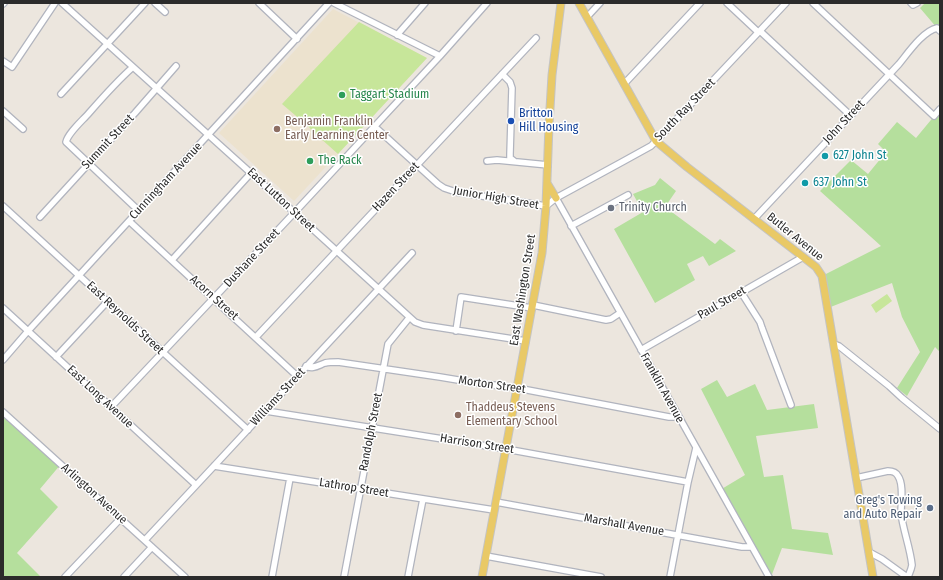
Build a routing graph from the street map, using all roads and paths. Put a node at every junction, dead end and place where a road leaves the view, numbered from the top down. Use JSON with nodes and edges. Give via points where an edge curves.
{"nodes":[{"id":1,"x":55,"y":3,"type":"edge"},
{"id":2,"x":62,"y":3,"type":"edge"},
{"id":3,"x":145,"y":3,"type":"edge"},
{"id":4,"x":155,"y":3,"type":"edge"},
{"id":5,"x":259,"y":3,"type":"edge"},
{"id":6,"x":330,"y":3,"type":"edge"},
{"id":7,"x":334,"y":3,"type":"edge"},
{"id":8,"x":425,"y":3,"type":"edge"},
{"id":9,"x":487,"y":3,"type":"edge"},
{"id":10,"x":561,"y":3,"type":"edge"},
{"id":11,"x":579,"y":3,"type":"edge"},
{"id":12,"x":600,"y":3,"type":"edge"},
{"id":13,"x":700,"y":3,"type":"edge"},
{"id":14,"x":727,"y":3,"type":"edge"},
{"id":15,"x":786,"y":3,"type":"edge"},
{"id":16,"x":812,"y":3,"type":"edge"},
{"id":17,"x":165,"y":12,"type":"dead end"},
{"id":18,"x":587,"y":17,"type":"junction"},
{"id":19,"x":939,"y":30,"type":"edge"},
{"id":20,"x":759,"y":32,"type":"junction"},
{"id":21,"x":397,"y":35,"type":"junction"},
{"id":22,"x":536,"y":38,"type":"dead end"},
{"id":23,"x":297,"y":39,"type":"junction"},
{"id":24,"x":108,"y":44,"type":"junction"},
{"id":25,"x":440,"y":56,"type":"junction"},
{"id":26,"x":3,"y":61,"type":"edge"},
{"id":27,"x":176,"y":66,"type":"dead end"},
{"id":28,"x":133,"y":67,"type":"junction"},
{"id":29,"x":502,"y":74,"type":"junction"},
{"id":30,"x":888,"y":74,"type":"junction"},
{"id":31,"x":624,"y":84,"type":"junction"},
{"id":32,"x":156,"y":88,"type":"junction"},
{"id":33,"x":61,"y":94,"type":"dead end"},
{"id":34,"x":940,"y":109,"type":"edge"},
{"id":35,"x":3,"y":111,"type":"edge"},
{"id":36,"x":850,"y":115,"type":"junction"},
{"id":37,"x":374,"y":126,"type":"junction"},
{"id":38,"x":23,"y":129,"type":"dead end"},
{"id":39,"x":208,"y":135,"type":"junction"},
{"id":40,"x":656,"y":141,"type":"junction"},
{"id":41,"x":488,"y":161,"type":"dead end"},
{"id":42,"x":514,"y":161,"type":"junction"},
{"id":43,"x":88,"y":164,"type":"junction"},
{"id":44,"x":417,"y":165,"type":"junction"},
{"id":45,"x":548,"y":165,"type":"junction"},
{"id":46,"x":251,"y":173,"type":"junction"},
{"id":47,"x":547,"y":182,"type":"junction"},
{"id":48,"x":628,"y":195,"type":"dead end"},
{"id":49,"x":556,"y":198,"type":"junction"},
{"id":50,"x":3,"y":206,"type":"edge"},
{"id":51,"x":546,"y":206,"type":"junction"},
{"id":52,"x":138,"y":210,"type":"junction"},
{"id":53,"x":294,"y":213,"type":"junction"},
{"id":54,"x":40,"y":216,"type":"dead end"},
{"id":55,"x":754,"y":219,"type":"junction"},
{"id":56,"x":129,"y":221,"type":"junction"},
{"id":57,"x":571,"y":226,"type":"junction"},
{"id":58,"x":337,"y":252,"type":"junction"},
{"id":59,"x":412,"y":254,"type":"dead end"},
{"id":60,"x":803,"y":256,"type":"junction"},
{"id":61,"x":172,"y":260,"type":"junction"},
{"id":62,"x":79,"y":275,"type":"junction"},
{"id":63,"x":378,"y":289,"type":"junction"},
{"id":64,"x":741,"y":292,"type":"junction"},
{"id":65,"x":214,"y":298,"type":"junction"},
{"id":66,"x":107,"y":302,"type":"junction"},
{"id":67,"x":532,"y":307,"type":"junction"},
{"id":68,"x":3,"y":308,"type":"edge"},
{"id":69,"x":620,"y":313,"type":"junction"},
{"id":70,"x":410,"y":318,"type":"junction"},
{"id":71,"x":28,"y":331,"type":"junction"},
{"id":72,"x":456,"y":331,"type":"junction"},
{"id":73,"x":256,"y":337,"type":"junction"},
{"id":74,"x":526,"y":341,"type":"junction"},
{"id":75,"x":834,"y":344,"type":"junction"},
{"id":76,"x":641,"y":350,"type":"junction"},
{"id":77,"x":163,"y":352,"type":"junction"},
{"id":78,"x":56,"y":357,"type":"junction"},
{"id":79,"x":3,"y":360,"type":"edge"},
{"id":80,"x":306,"y":366,"type":"junction"},
{"id":81,"x":383,"y":368,"type":"junction"},
{"id":82,"x":297,"y":376,"type":"junction"},
{"id":83,"x":517,"y":388,"type":"junction"},
{"id":84,"x":791,"y":405,"type":"dead end"},
{"id":85,"x":111,"y":407,"type":"junction"},
{"id":86,"x":266,"y":411,"type":"junction"},
{"id":87,"x":3,"y":412,"type":"edge"},
{"id":88,"x":678,"y":416,"type":"junction"},
{"id":89,"x":372,"y":428,"type":"junction"},
{"id":90,"x":940,"y":429,"type":"edge"},
{"id":91,"x":248,"y":430,"type":"junction"},
{"id":92,"x":696,"y":448,"type":"junction"},
{"id":93,"x":506,"y":449,"type":"junction"},
{"id":94,"x":214,"y":466,"type":"junction"},
{"id":95,"x":290,"y":478,"type":"junction"},
{"id":96,"x":856,"y":478,"type":"junction"},
{"id":97,"x":688,"y":482,"type":"junction"},
{"id":98,"x":196,"y":485,"type":"junction"},
{"id":99,"x":361,"y":489,"type":"junction"},
{"id":100,"x":423,"y":499,"type":"junction"},
{"id":101,"x":496,"y":502,"type":"junction"},
{"id":102,"x":494,"y":510,"type":"junction"},
{"id":103,"x":121,"y":518,"type":"junction"},
{"id":104,"x":678,"y":535,"type":"junction"},
{"id":105,"x":145,"y":540,"type":"junction"},
{"id":106,"x":152,"y":547,"type":"junction"},
{"id":107,"x":752,"y":547,"type":"junction"},
{"id":108,"x":869,"y":552,"type":"junction"},
{"id":109,"x":486,"y":556,"type":"junction"},
{"id":110,"x":66,"y":577,"type":"edge"},
{"id":111,"x":124,"y":577,"type":"edge"},
{"id":112,"x":185,"y":577,"type":"edge"},
{"id":113,"x":272,"y":577,"type":"edge"},
{"id":114,"x":344,"y":577,"type":"edge"},
{"id":115,"x":408,"y":577,"type":"edge"},
{"id":116,"x":482,"y":577,"type":"edge"},
{"id":117,"x":601,"y":577,"type":"edge"},
{"id":118,"x":670,"y":577,"type":"edge"},
{"id":119,"x":769,"y":577,"type":"edge"},
{"id":120,"x":873,"y":577,"type":"edge"},
{"id":121,"x":907,"y":577,"type":"edge"}],
"edges":[{"from":1,"to":26,"type":"street","via":[[12,67]]},
{"from":2,"to":24,"type":"street","name":"East Lutton Street"},
{"from":3,"to":24,"type":"street"},
{"from":4,"to":17,"type":"street"},
{"from":5,"to":23,"type":"street"},
{"from":6,"to":23,"type":"street","name":"Cunningham Avenue"},
{"from":7,"to":21,"type":"street"},
{"from":8,"to":21,"type":"street"},
{"from":9,"to":25,"type":"street","name":"Dushane Street"},
{"from":10,"to":45,"type":"main road","name":"East Washington Street","via":[[552,75]]},
{"from":11,"to":18,"type":"main road","name":"Butler Avenue"},
{"from":12,"to":18,"type":"street"},
{"from":13,"to":31,"type":"street"},
{"from":14,"to":20,"type":"street"},
{"from":15,"to":20,"type":"street","name":"South Ray Street"},
{"from":16,"to":30,"type":"street"},
{"from":18,"to":31,"type":"main road","name":"Butler Avenue"},
{"from":19,"to":30,"type":"street","name":"John Street","via":[[930,31],[923,37]]},
{"from":20,"to":36,"type":"street"},
{"from":20,"to":40,"type":"street","name":"South Ray Street"},
{"from":21,"to":25,"type":"street"},
{"from":22,"to":29,"type":"street","name":"Hazen Street"},
{"from":23,"to":39,"type":"street","name":"Cunningham Avenue"},
{"from":24,"to":28,"type":"street","name":"East Lutton Street"},
{"from":24,"to":33,"type":"street"},
{"from":25,"to":37,"type":"street","name":"Dushane Street"},
{"from":27,"to":32,"type":"street","name":"Summit Street"},
{"from":28,"to":32,"type":"street","name":"East Lutton Street"},
{"from":28,"to":43,"type":"street","via":[[66,140]]},
{"from":29,"to":42,"type":"street","via":[[512,88],[510,156]]},
{"from":29,"to":44,"type":"street","name":"Hazen Street"},
{"from":30,"to":34,"type":"street","via":[[934,116]]},
{"from":30,"to":36,"type":"street","name":"John Street"},
{"from":31,"to":40,"type":"main road","name":"Butler Avenue"},
{"from":32,"to":39,"type":"street","name":"East Lutton Street"},
{"from":32,"to":43,"type":"street","name":"Summit Street"},
{"from":35,"to":38,"type":"street"},
{"from":36,"to":55,"type":"street","name":"John Street"},
{"from":37,"to":44,"type":"street","name":"Junior High Street"},
{"from":37,"to":53,"type":"street","name":"Dushane Street"},
{"from":39,"to":46,"type":"street","name":"East Lutton Street"},
{"from":39,"to":52,"type":"street","name":"Cunningham Avenue"},
{"from":40,"to":49,"type":"street","name":"South Ray Street"},
{"from":40,"to":55,"type":"main road","name":"Butler Avenue"},
{"from":41,"to":42,"type":"street"},
{"from":42,"to":45,"type":"street"},
{"from":43,"to":52,"type":"street"},
{"from":43,"to":54,"type":"street","name":"Summit Street"},
{"from":44,"to":51,"type":"street","name":"Junior High Street","via":[[438,184],[449,190]]},
{"from":44,"to":58,"type":"street","name":"Hazen Street"},
{"from":45,"to":47,"type":"main road","name":"East Washington Street"},
{"from":46,"to":53,"type":"street","name":"East Lutton Street"},
{"from":46,"to":61,"type":"street"},
{"from":47,"to":49,"type":"main road"},
{"from":47,"to":51,"type":"main road","name":"East Washington Street"},
{"from":48,"to":57,"type":"street"},
{"from":49,"to":51,"type":"street","name":"South Ray Street"},
{"from":49,"to":57,"type":"street","name":"Franklin Avenue"},
{"from":50,"to":62,"type":"street","name":"East Reynolds Street"},
{"from":51,"to":67,"type":"main road","name":"East Washington Street","via":[[542,253]]},
{"from":52,"to":56,"type":"street","name":"Cunningham Avenue"},
{"from":53,"to":58,"type":"street","name":"East Lutton Street"},
{"from":53,"to":65,"type":"street","name":"Dushane Street"},
{"from":55,"to":60,"type":"main road","name":"Butler Avenue"},
{"from":56,"to":61,"type":"street","name":"Acorn Street"},
{"from":56,"to":62,"type":"street","name":"Cunningham Avenue"},
{"from":57,"to":69,"type":"street","name":"Franklin Avenue"},
{"from":58,"to":63,"type":"street","name":"East Lutton Street"},
{"from":58,"to":73,"type":"street","name":"Hazen Street"},
{"from":59,"to":63,"type":"street","name":"Williams Street"},
{"from":60,"to":64,"type":"street","name":"Paul Street"},
{"from":60,"to":75,"type":"main road","name":"Butler Avenue","via":[[822,276]]},
{"from":61,"to":65,"type":"street","name":"Acorn Street"},
{"from":62,"to":66,"type":"street","name":"East Reynolds Street"},
{"from":62,"to":71,"type":"street","name":"Cunningham Avenue"},
{"from":63,"to":70,"type":"street","name":"East Lutton Street"},
{"from":63,"to":80,"type":"street","name":"Williams Street"},
{"from":64,"to":76,"type":"street","name":"Paul Street"},
{"from":64,"to":84,"type":"street","via":[[760,322]]},
{"from":65,"to":73,"type":"street","name":"Acorn Street"},
{"from":65,"to":77,"type":"street","name":"Dushane Street"},
{"from":66,"to":77,"type":"street","name":"East Reynolds Street"},
{"from":66,"to":78,"type":"street"},
{"from":67,"to":69,"type":"street","via":[[606,320]]},
{"from":67,"to":72,"type":"street","via":[[461,297]]},
{"from":67,"to":74,"type":"main road","name":"East Washington Street"},
{"from":68,"to":71,"type":"street","name":"East Long Avenue"},
{"from":69,"to":76,"type":"street","name":"Franklin Avenue"},
{"from":70,"to":72,"type":"street","name":"East Lutton Street","via":[[420,324]]},
{"from":70,"to":81,"type":"street","name":"Randolph Street","via":[[388,344]]},
{"from":71,"to":78,"type":"street","name":"East Long Avenue"},
{"from":71,"to":79,"type":"street","name":"Cunningham Avenue"},
{"from":72,"to":74,"type":"street","name":"East Lutton Street"},
{"from":73,"to":82,"type":"street","name":"Acorn Street"},
{"from":74,"to":83,"type":"main road","name":"East Washington Street"},
{"from":75,"to":90,"type":"street"},
{"from":75,"to":96,"type":"main road","name":"Butler Avenue"},
{"from":76,"to":88,"type":"street","name":"Franklin Avenue"},
{"from":77,"to":85,"type":"street","name":"Dushane Street"},
{"from":77,"to":91,"type":"street","name":"East Reynolds Street"},
{"from":78,"to":85,"type":"street","name":"East Long Avenue"},
{"from":80,"to":81,"type":"street","name":"Morton Street","via":[[312,368],[338,362]]},
{"from":80,"to":82,"type":"street","name":"Williams Street"},
{"from":81,"to":83,"type":"street","name":"Morton Street"},
{"from":81,"to":89,"type":"street","name":"Randolph Street"},
{"from":82,"to":86,"type":"street","name":"Williams Street"},
{"from":83,"to":88,"type":"street","name":"Morton Street","via":[[669,417]]},
{"from":83,"to":93,"type":"main road","name":"East Washington Street"},
{"from":85,"to":98,"type":"street","name":"East Long Avenue"},
{"from":86,"to":89,"type":"street","name":"Harrison Street"},
{"from":86,"to":91,"type":"street","name":"Williams Street"},
{"from":87,"to":103,"type":"street","name":"Arlington Avenue"},
{"from":88,"to":92,"type":"street","name":"Franklin Avenue"},
{"from":89,"to":93,"type":"street","name":"Harrison Street"},
{"from":89,"to":99,"type":"street","name":"Randolph Street"},
{"from":91,"to":94,"type":"street","name":"Williams Street"},
{"from":92,"to":97,"type":"street"},
{"from":92,"to":107,"type":"street","name":"Franklin Avenue"},
{"from":93,"to":97,"type":"street","name":"Harrison Street"},
{"from":93,"to":101,"type":"main road","name":"East Washington Street"},
{"from":94,"to":95,"type":"street","name":"Lathrop Street"},
{"from":94,"to":98,"type":"street","name":"Williams Street"},
{"from":95,"to":99,"type":"street","name":"Lathrop Street"},
{"from":95,"to":113,"type":"street"},
{"from":96,"to":108,"type":"main road","name":"Butler Avenue"},
{"from":96,"to":121,"type":"street","via":[[888,471],[898,476],[901,484],[902,518],[912,565]]},
{"from":97,"to":104,"type":"street"},
{"from":98,"to":105,"type":"street","name":"Williams Street"},
{"from":99,"to":100,"type":"street","name":"Lathrop Street"},
{"from":99,"to":114,"type":"street","name":"Randolph Street"},
{"from":100,"to":102,"type":"street","name":"Lathrop Street"},
{"from":100,"to":115,"type":"street"},
{"from":101,"to":102,"type":"main road","name":"East Washington Street"},
{"from":101,"to":104,"type":"street","name":"Marshall Avenue"},
{"from":102,"to":109,"type":"main road","name":"East Washington Street"},
{"from":103,"to":105,"type":"street","name":"Arlington Avenue"},
{"from":103,"to":110,"type":"street"},
{"from":104,"to":107,"type":"street","name":"Marshall Avenue"},
{"from":104,"to":118,"type":"street"},
{"from":105,"to":106,"type":"street","name":"Arlington Avenue"},
{"from":106,"to":111,"type":"street"},
{"from":106,"to":112,"type":"street","name":"Arlington Avenue"},
{"from":107,"to":119,"type":"street","name":"Franklin Avenue"},
{"from":108,"to":120,"type":"main road","name":"Butler Avenue"},
{"from":108,"to":121,"type":"street"},
{"from":109,"to":116,"type":"main road","name":"East Washington Street"},
{"from":109,"to":117,"type":"street"}]}
